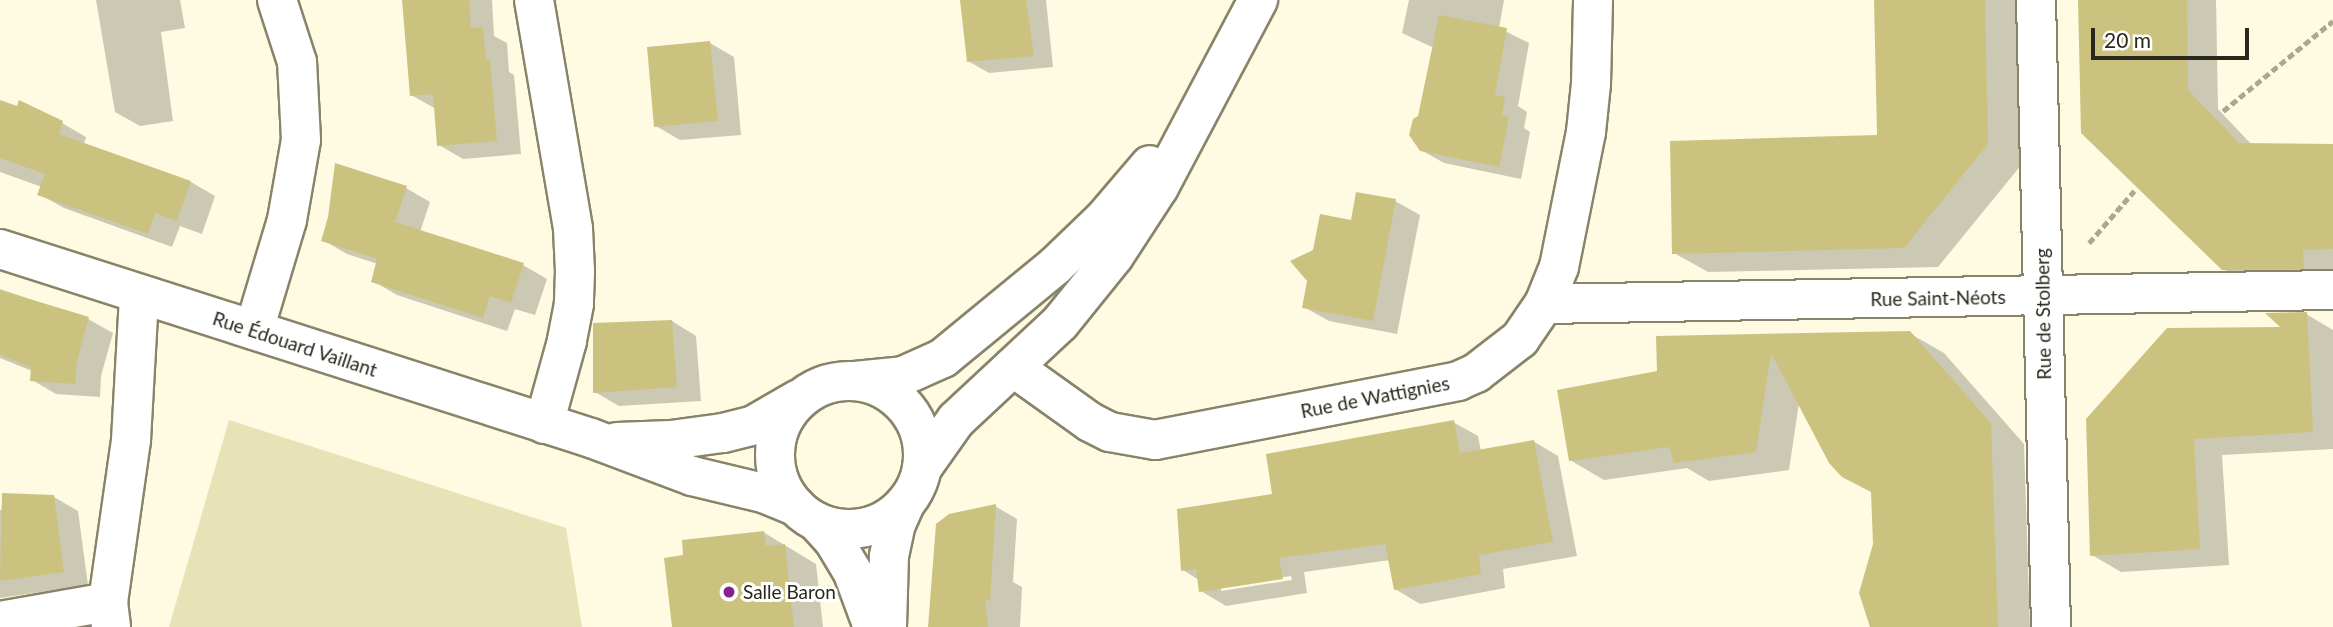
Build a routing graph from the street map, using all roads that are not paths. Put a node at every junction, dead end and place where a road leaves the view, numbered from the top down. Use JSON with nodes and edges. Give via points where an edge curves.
{"nodes":[{"id":1,"x":277,"y":0,"type":"edge"},
{"id":2,"x":534,"y":0,"type":"edge"},
{"id":3,"x":1258,"y":0,"type":"edge"},
{"id":4,"x":1593,"y":0,"type":"edge"},
{"id":5,"x":2036,"y":0,"type":"edge"},
{"id":6,"x":1212,"y":86,"type":"junction"},
{"id":7,"x":0,"y":249,"type":"edge"},
{"id":8,"x":2333,"y":290,"type":"edge"},
{"id":9,"x":139,"y":295,"type":"junction"},
{"id":10,"x":2043,"y":296,"type":"junction"},
{"id":11,"x":1544,"y":303,"type":"junction"},
{"id":12,"x":254,"y":330,"type":"junction"},
{"id":13,"x":1013,"y":367,"type":"junction"},
{"id":14,"x":855,"y":381,"type":"junction"},
{"id":15,"x":803,"y":396,"type":"junction"},
{"id":16,"x":544,"y":424,"type":"junction"},
{"id":17,"x":591,"y":438,"type":"junction"},
{"id":18,"x":922,"y":468,"type":"junction"},
{"id":19,"x":905,"y":504,"type":"junction"},
{"id":20,"x":806,"y":514,"type":"junction"},
{"id":21,"x":109,"y":615,"type":"edge"},
{"id":22,"x":0,"y":621,"type":"edge"},
{"id":23,"x":873,"y":627,"type":"edge"},
{"id":24,"x":887,"y":627,"type":"edge"},
{"id":25,"x":2051,"y":627,"type":"edge"}],
"edges":[{"from":1,"to":12,"type":"street","via":[[297,62],[301,140],[287,220]]},
{"from":2,"to":16,"type":"street","via":[[573,229],[575,271],[567,341]]},
{"from":3,"to":6,"type":"street"},
{"from":4,"to":11,"type":"street","name":"Rue de Wattignies","via":[[1586,132],[1567,239]]},
{"from":5,"to":10,"type":"street","name":"Rue de Stolberg"},
{"from":6,"to":13,"type":"street","via":[[1158,187],[1114,256],[1060,323]]},
{"from":6,"to":14,"type":"street","via":[[1103,220],[1014,303],[943,358],[917,372]]},
{"from":7,"to":9,"type":"street","name":"Rue Édouard Vaillant"},
{"from":8,"to":10,"type":"street","name":"Rue Saint-Néots"},
{"from":9,"to":12,"type":"street","name":"Rue Édouard Vaillant"},
{"from":9,"to":21,"type":"street","via":[[131,440]]},
{"from":10,"to":11,"type":"street","name":"Rue Saint-Néots"},
{"from":10,"to":25,"type":"street","name":"Rue de Stolberg"},
{"from":11,"to":13,"type":"street","name":"Rue de Wattignies","via":[[1520,339],[1458,381],[1155,440],[1110,432],[1090,422]]},
{"from":12,"to":16,"type":"street","name":"Rue Édouard Vaillant"},
{"from":13,"to":18,"type":"street","via":[[956,419]]},
{"from":14,"to":15,"type":"street","via":[[828,384]]},
{"from":14,"to":18,"type":"street","via":[[882,388],[903,404],[918,427]]},
{"from":15,"to":17,"type":"street","name":"Rue Édouard Vaillant","via":[[771,418],[723,433],[645,441]]},
{"from":15,"to":20,"type":"street","via":[[786,417],[776,443],[780,483]]},
{"from":16,"to":17,"type":"street","name":"Rue Édouard Vaillant"},
{"from":17,"to":20,"type":"street","name":"Rue Édouard Vaillant","via":[[663,467],[763,493]]},
{"from":18,"to":19,"type":"street"},
{"from":19,"to":20,"type":"street","via":[[883,521],[857,529],[843,529]]},
{"from":19,"to":24,"type":"street","via":[[889,556]]},
{"from":20,"to":23,"type":"street","name":"Rue Édouard Vaillant","via":[[834,541],[853,573]]},
{"from":21,"to":22,"type":"street"}]}
